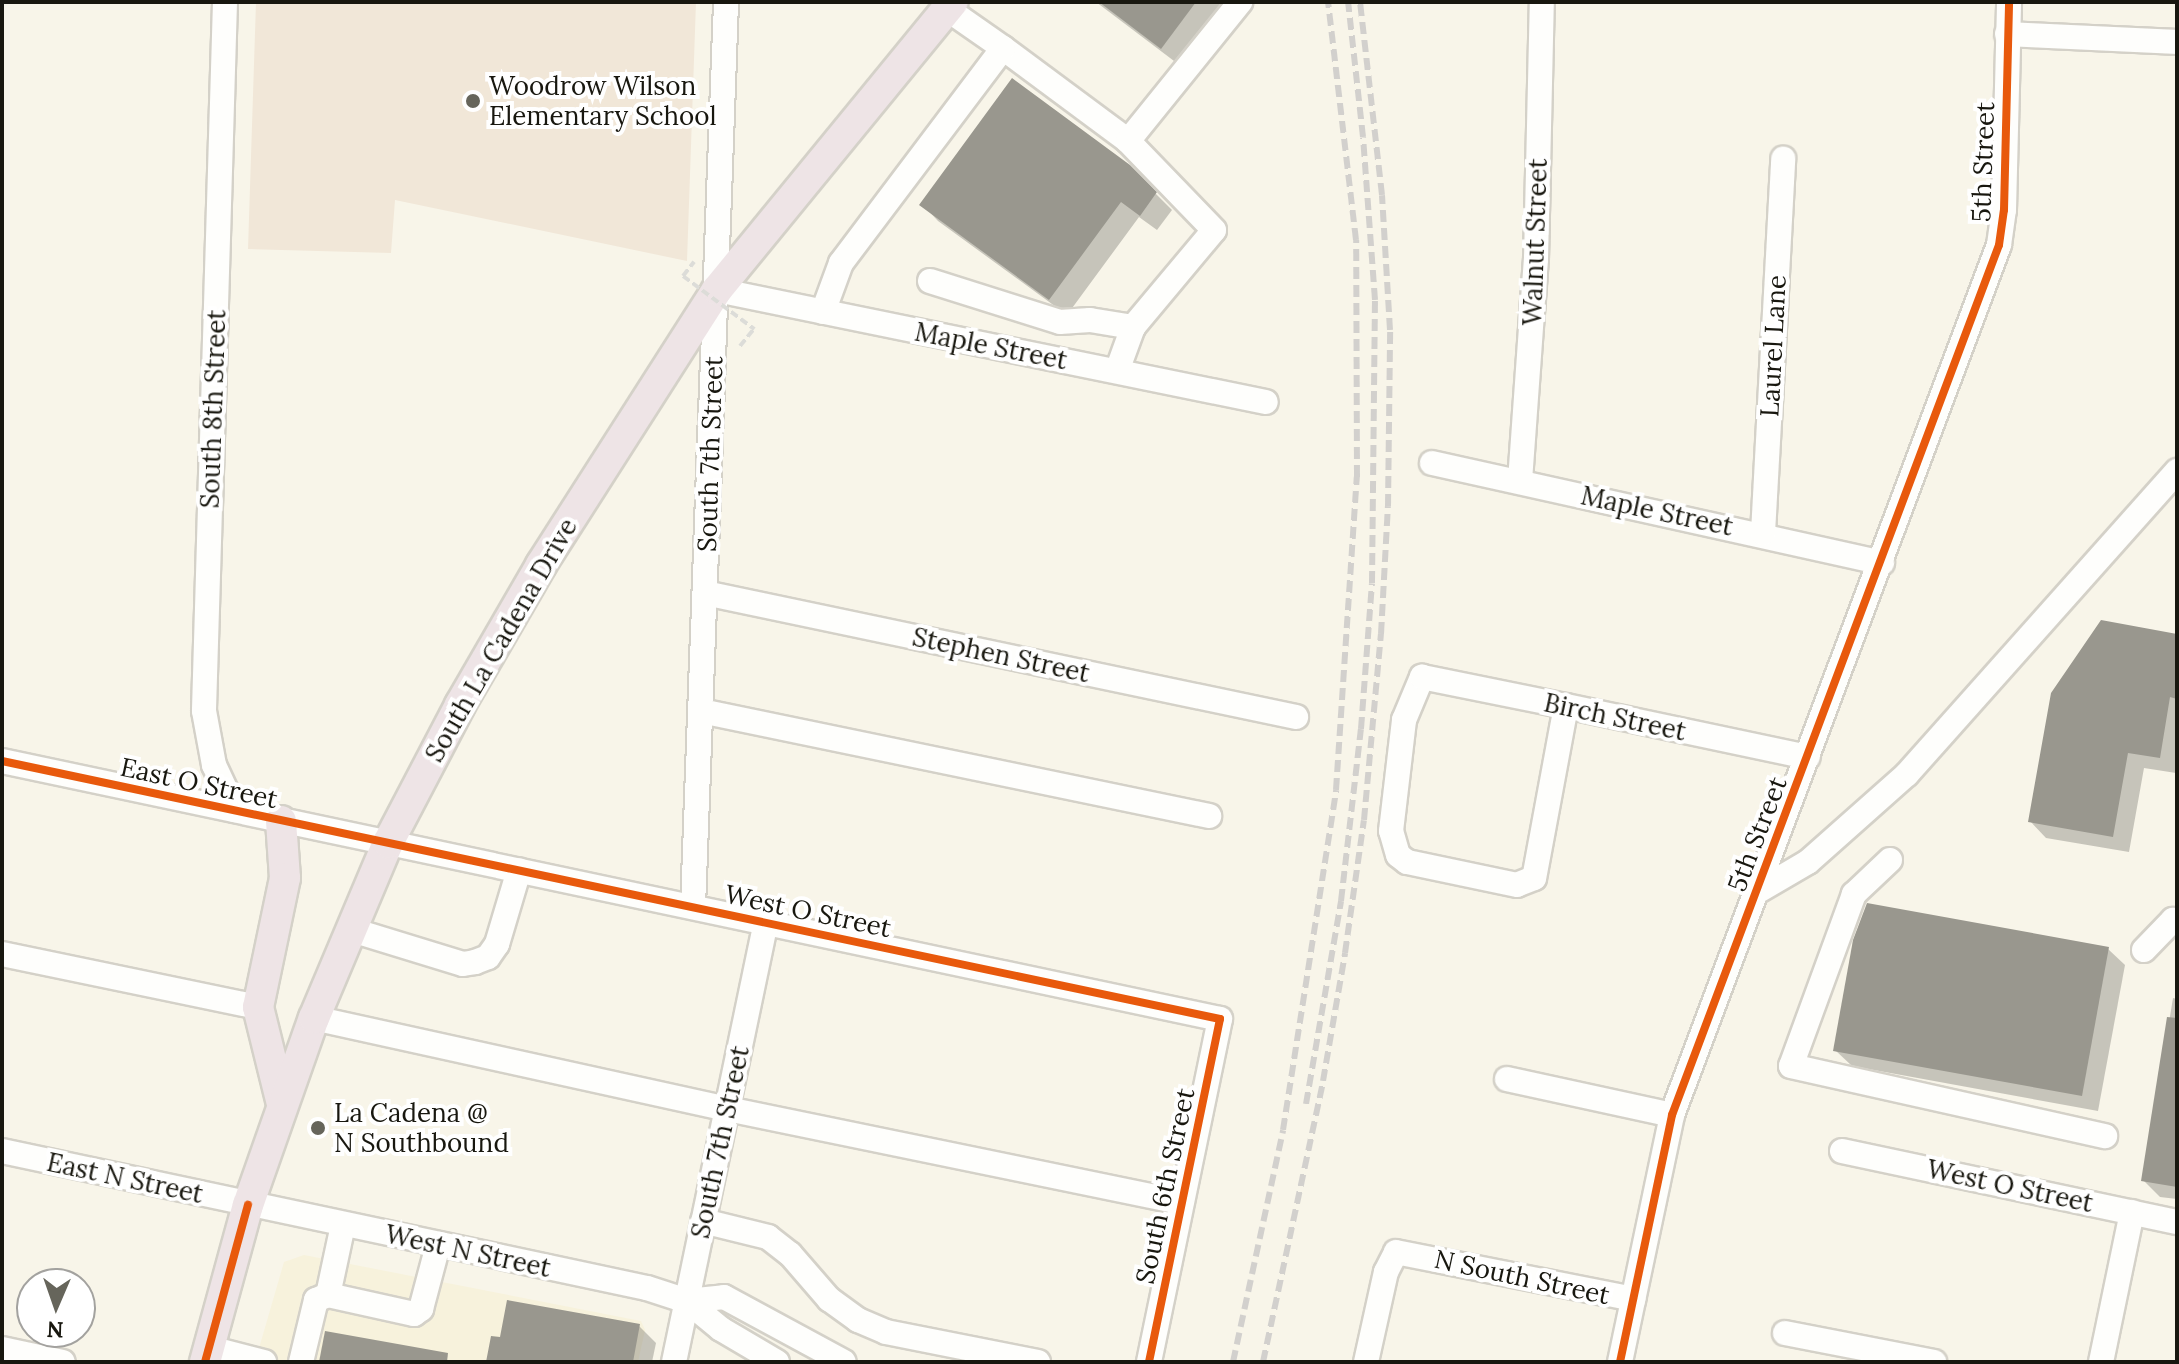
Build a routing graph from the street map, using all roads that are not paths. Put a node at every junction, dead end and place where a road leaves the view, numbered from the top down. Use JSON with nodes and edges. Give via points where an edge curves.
{"nodes":[{"id":1,"x":225,"y":2,"type":"edge"},
{"id":2,"x":726,"y":2,"type":"edge"},
{"id":3,"x":1240,"y":2,"type":"edge"},
{"id":4,"x":1542,"y":2,"type":"edge"},
{"id":5,"x":2009,"y":2,"type":"edge"},
{"id":6,"x":950,"y":6,"type":"edge"},
{"id":7,"x":2007,"y":34,"type":"junction"},
{"id":8,"x":2177,"y":42,"type":"edge"},
{"id":9,"x":1003,"y":48,"type":"junction"},
{"id":10,"x":1128,"y":141,"type":"junction"},
{"id":11,"x":1783,"y":159,"type":"dead end"},
{"id":12,"x":930,"y":281,"type":"dead end"},
{"id":13,"x":717,"y":290,"type":"junction"},
{"id":14,"x":998,"y":303,"type":"junction"},
{"id":15,"x":823,"y":312,"type":"junction"},
{"id":16,"x":1133,"y":327,"type":"junction"},
{"id":17,"x":986,"y":345,"type":"junction"},
{"id":18,"x":1117,"y":371,"type":"junction"},
{"id":19,"x":1266,"y":402,"type":"dead end"},
{"id":20,"x":1432,"y":463,"type":"dead end"},
{"id":21,"x":2177,"y":471,"type":"edge"},
{"id":22,"x":1520,"y":481,"type":"junction"},
{"id":23,"x":1763,"y":533,"type":"junction"},
{"id":24,"x":1882,"y":563,"type":"junction"},
{"id":25,"x":705,"y":593,"type":"junction"},
{"id":26,"x":1566,"y":706,"type":"junction"},
{"id":27,"x":701,"y":711,"type":"junction"},
{"id":28,"x":1296,"y":717,"type":"dead end"},
{"id":29,"x":1808,"y":757,"type":"junction"},
{"id":30,"x":2,"y":761,"type":"edge"},
{"id":31,"x":235,"y":810,"type":"junction"},
{"id":32,"x":1209,"y":816,"type":"dead end"},
{"id":33,"x":281,"y":821,"type":"junction"},
{"id":34,"x":388,"y":843,"type":"junction"},
{"id":35,"x":1890,"y":860,"type":"dead end"},
{"id":36,"x":519,"y":870,"type":"junction"},
{"id":37,"x":1755,"y":893,"type":"junction"},
{"id":38,"x":693,"y":907,"type":"junction"},
{"id":39,"x":2175,"y":920,"type":"edge"},
{"id":40,"x":766,"y":922,"type":"junction"},
{"id":41,"x":352,"y":930,"type":"junction"},
{"id":42,"x":2144,"y":950,"type":"dead end"},
{"id":43,"x":2,"y":954,"type":"edge"},
{"id":44,"x":258,"y":1007,"type":"junction"},
{"id":45,"x":314,"y":1018,"type":"junction"},
{"id":46,"x":1220,"y":1019,"type":"joint"},
{"id":47,"x":1507,"y":1079,"type":"dead end"},
{"id":48,"x":282,"y":1104,"type":"junction"},
{"id":49,"x":727,"y":1109,"type":"junction"},
{"id":50,"x":1672,"y":1115,"type":"junction"},
{"id":51,"x":2105,"y":1136,"type":"dead end"},
{"id":52,"x":2,"y":1151,"type":"edge"},
{"id":53,"x":1842,"y":1151,"type":"dead end"},
{"id":54,"x":1182,"y":1202,"type":"junction"},
{"id":55,"x":248,"y":1205,"type":"junction"},
{"id":56,"x":2132,"y":1212,"type":"junction"},
{"id":57,"x":703,"y":1221,"type":"junction"},
{"id":58,"x":2177,"y":1222,"type":"edge"},
{"id":59,"x":343,"y":1225,"type":"junction"},
{"id":60,"x":438,"y":1245,"type":"junction"},
{"id":61,"x":328,"y":1295,"type":"junction"},
{"id":62,"x":1633,"y":1299,"type":"junction"},
{"id":63,"x":687,"y":1301,"type":"junction"},
{"id":64,"x":1785,"y":1333,"type":"dead end"},
{"id":65,"x":2,"y":1349,"type":"edge"},
{"id":66,"x":207,"y":1355,"type":"edge"},
{"id":67,"x":63,"y":1362,"type":"edge"},
{"id":68,"x":264,"y":1362,"type":"edge"},
{"id":69,"x":301,"y":1362,"type":"edge"},
{"id":70,"x":674,"y":1362,"type":"edge"},
{"id":71,"x":777,"y":1362,"type":"edge"},
{"id":72,"x":844,"y":1362,"type":"edge"},
{"id":73,"x":1038,"y":1362,"type":"edge"},
{"id":74,"x":1149,"y":1362,"type":"edge"},
{"id":75,"x":1366,"y":1362,"type":"edge"},
{"id":76,"x":1620,"y":1362,"type":"edge"},
{"id":77,"x":1934,"y":1362,"type":"edge"},
{"id":78,"x":2101,"y":1362,"type":"edge"}],
"edges":[{"from":1,"to":31,"type":"street","name":"South 8th Street","via":[[204,711],[214,765]]},
{"from":2,"to":13,"type":"street","name":"South 7th Street"},
{"from":3,"to":10,"type":"street"},
{"from":4,"to":22,"type":"street","name":"Walnut Street","via":[[1536,259]]},
{"from":5,"to":7,"type":"street","name":"5th Street"},
{"from":6,"to":9,"type":"street"},
{"from":6,"to":13,"type":"main road","name":"South La Cadena Drive"},
{"from":7,"to":8,"type":"street"},
{"from":7,"to":24,"type":"street","name":"5th Street","via":[[1999,245]]},
{"from":9,"to":10,"type":"street"},
{"from":9,"to":15,"type":"street","via":[[841,263]]},
{"from":10,"to":16,"type":"street","via":[[1214,230]]},
{"from":11,"to":23,"type":"street","name":"Laurel Lane"},
{"from":12,"to":14,"type":"street"},
{"from":13,"to":15,"type":"street","name":"Maple Street"},
{"from":13,"to":25,"type":"street","name":"South 7th Street"},
{"from":13,"to":34,"type":"main road","name":"South La Cadena Drive","via":[[541,565]]},
{"from":14,"to":16,"type":"street","via":[[1060,322],[1090,320]]},
{"from":14,"to":17,"type":"street"},
{"from":15,"to":17,"type":"street","name":"Maple Street"},
{"from":16,"to":18,"type":"street"},
{"from":17,"to":18,"type":"street","name":"Maple Street"},
{"from":18,"to":19,"type":"street","name":"Maple Street"},
{"from":20,"to":22,"type":"street","name":"Maple Street"},
{"from":21,"to":37,"type":"street","via":[[1907,774],[1808,862]]},
{"from":22,"to":23,"type":"street","name":"Maple Street"},
{"from":23,"to":24,"type":"street","name":"Maple Street"},
{"from":24,"to":29,"type":"street","name":"5th Street"},
{"from":25,"to":27,"type":"street","name":"South 7th Street"},
{"from":25,"to":28,"type":"street","name":"Stephen Street"},
{"from":26,"to":26,"type":"street","name":"Birch Street","via":[[1422,677],[1404,720],[1391,831],[1398,855],[1407,862],[1517,885],[1534,878]]},
{"from":26,"to":29,"type":"street","name":"Birch Street"},
{"from":27,"to":32,"type":"street"},
{"from":27,"to":38,"type":"street","name":"South 7th Street"},
{"from":29,"to":37,"type":"street","name":"5th Street"},
{"from":30,"to":31,"type":"street","name":"East O Street"},
{"from":31,"to":33,"type":"street","name":"East O Street"},
{"from":33,"to":34,"type":"street","name":"East O Street"},
{"from":33,"to":44,"type":"main road","via":[[285,878]]},
{"from":34,"to":36,"type":"street","name":"West O Street"},
{"from":34,"to":41,"type":"main road","name":"South La Cadena Drive"},
{"from":35,"to":51,"type":"street","via":[[1854,894],[1791,1066]]},
{"from":36,"to":38,"type":"street","name":"West O Street"},
{"from":36,"to":41,"type":"street","via":[[497,944],[488,957],[475,962],[463,964]]},
{"from":37,"to":50,"type":"street","name":"5th Street"},
{"from":38,"to":40,"type":"street","name":"West O Street"},
{"from":39,"to":42,"type":"street"},
{"from":40,"to":46,"type":"street","name":"West O Street"},
{"from":40,"to":49,"type":"street","name":"South 7th Street"},
{"from":41,"to":45,"type":"main road","name":"South La Cadena Drive"},
{"from":43,"to":44,"type":"street"},
{"from":44,"to":48,"type":"main road"},
{"from":45,"to":48,"type":"main road","name":"South La Cadena Drive"},
{"from":45,"to":49,"type":"street"},
{"from":46,"to":54,"type":"street","name":"South 6th Street"},
{"from":47,"to":50,"type":"street"},
{"from":48,"to":55,"type":"main road","name":"South La Cadena Drive"},
{"from":49,"to":54,"type":"street"},
{"from":49,"to":57,"type":"street","name":"South 7th Street"},
{"from":50,"to":62,"type":"street","name":"5th Street"},
{"from":52,"to":55,"type":"street","name":"East N Street"},
{"from":53,"to":56,"type":"street","name":"West O Street"},
{"from":54,"to":74,"type":"street","name":"South 6th Street"},
{"from":55,"to":59,"type":"street","name":"West N Street"},
{"from":55,"to":66,"type":"main road","name":"South La Cadena Drive"},
{"from":56,"to":58,"type":"street","name":"West O Street"},
{"from":56,"to":78,"type":"street"},
{"from":57,"to":63,"type":"street","name":"South 7th Street"},
{"from":57,"to":73,"type":"street","via":[[768,1237],[829,1299],[886,1332]]},
{"from":59,"to":60,"type":"street","name":"West N Street"},
{"from":59,"to":61,"type":"street"},
{"from":60,"to":61,"type":"street","via":[[421,1309],[414,1314]]},
{"from":60,"to":63,"type":"street","name":"West N Street"},
{"from":61,"to":69,"type":"street","via":[[316,1300]]},
{"from":62,"to":75,"type":"street","name":"N South Street","via":[[1411,1253],[1393,1254]]},
{"from":62,"to":76,"type":"street","name":"5th Street"},
{"from":63,"to":70,"type":"street","name":"South 7th Street"},
{"from":63,"to":71,"type":"street","name":"West N Street","via":[[721,1329]]},
{"from":63,"to":72,"type":"street","name":"West N Street","via":[[724,1297]]},
{"from":64,"to":77,"type":"street"},
{"from":65,"to":67,"type":"street"},
{"from":66,"to":68,"type":"street"}]}
